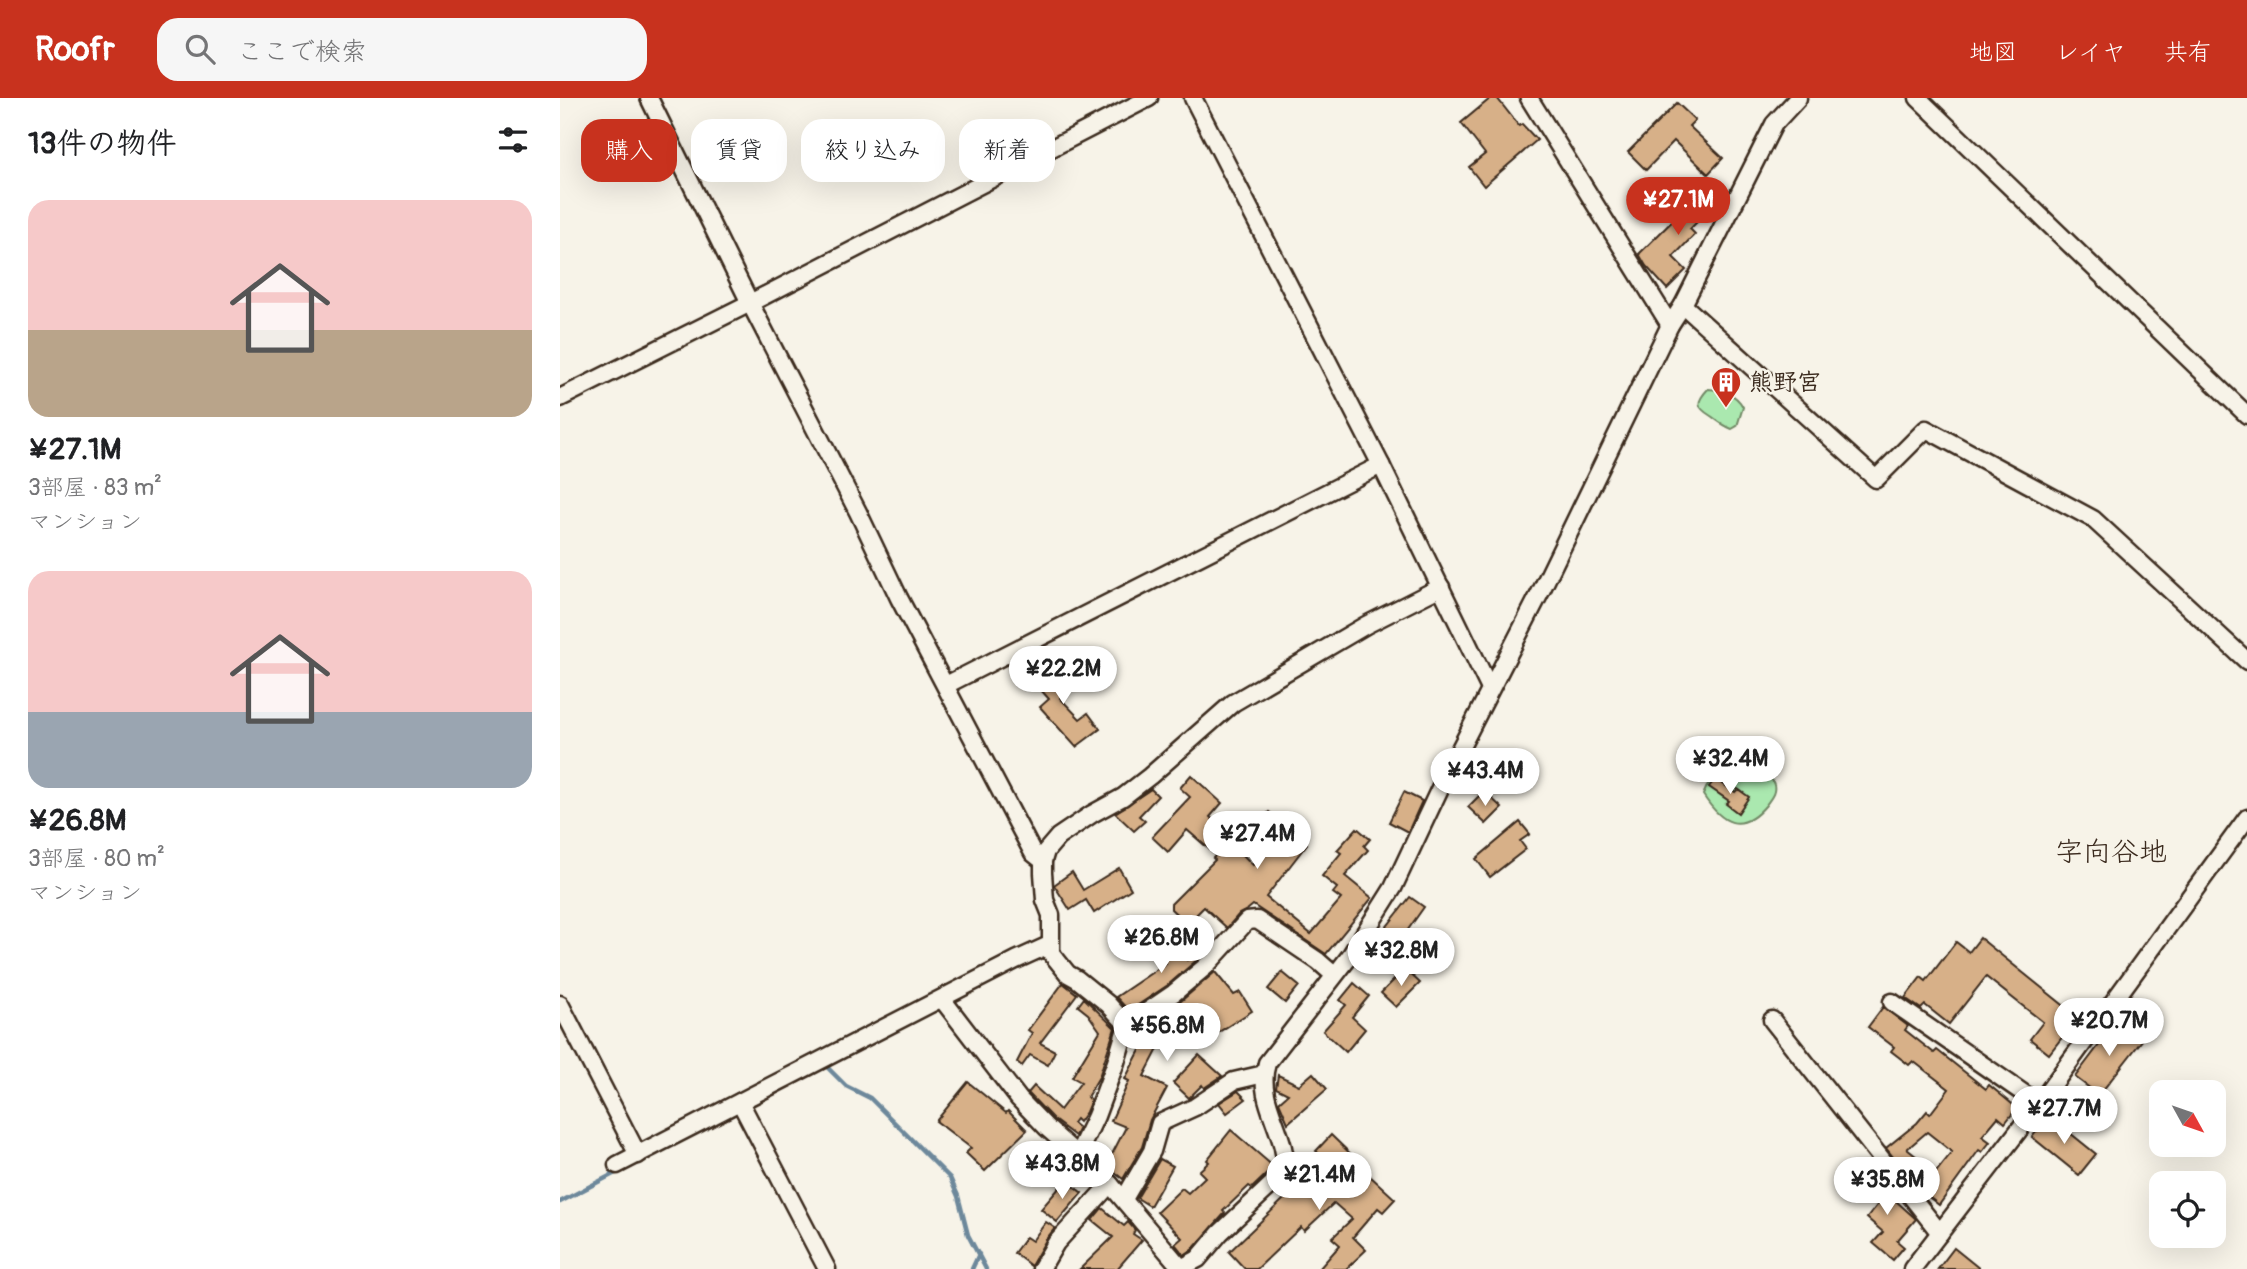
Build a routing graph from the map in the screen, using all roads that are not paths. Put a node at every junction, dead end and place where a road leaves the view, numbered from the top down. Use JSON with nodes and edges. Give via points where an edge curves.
{"nodes":[{"id":1,"x":649,"y":98,"type":"edge"},
{"id":2,"x":1149,"y":98,"type":"edge"},
{"id":3,"x":1193,"y":98,"type":"edge"},
{"id":4,"x":1529,"y":98,"type":"edge"},
{"id":5,"x":1798,"y":98,"type":"edge"},
{"id":6,"x":1918,"y":98,"type":"edge"},
{"id":7,"x":750,"y":303,"type":"junction"},
{"id":8,"x":1683,"y":304,"type":"junction"},
{"id":9,"x":1670,"y":325,"type":"junction"},
{"id":10,"x":560,"y":398,"type":"edge"},
{"id":11,"x":2247,"y":415,"type":"edge"},
{"id":12,"x":1381,"y":465,"type":"junction"},
{"id":13,"x":1441,"y":587,"type":"junction"},
{"id":14,"x":2247,"y":661,"type":"edge"},
{"id":15,"x":946,"y":685,"type":"junction"},
{"id":16,"x":1490,"y":689,"type":"junction"},
{"id":17,"x":2247,"y":818,"type":"edge"},
{"id":18,"x":1043,"y":861,"type":"junction"},
{"id":19,"x":1049,"y":945,"type":"junction"},
{"id":20,"x":1335,"y":975,"type":"junction"},
{"id":21,"x":942,"y":999,"type":"junction"},
{"id":22,"x":1892,"y":1002,"type":"dead end"},
{"id":23,"x":560,"y":1004,"type":"edge"},
{"id":24,"x":1772,"y":1020,"type":"dead end"},
{"id":25,"x":1127,"y":1025,"type":"junction"},
{"id":26,"x":1264,"y":1074,"type":"junction"},
{"id":27,"x":740,"y":1102,"type":"junction"},
{"id":28,"x":2039,"y":1104,"type":"junction"},
{"id":29,"x":1078,"y":1154,"type":"junction"},
{"id":30,"x":638,"y":1155,"type":"junction"},
{"id":31,"x":617,"y":1165,"type":"dead end"},
{"id":32,"x":1110,"y":1184,"type":"junction"},
{"id":33,"x":1124,"y":1199,"type":"junction"},
{"id":34,"x":1940,"y":1233,"type":"junction"},
{"id":35,"x":1182,"y":1268,"type":"edge"},
{"id":36,"x":827,"y":1269,"type":"edge"},
{"id":37,"x":1041,"y":1269,"type":"edge"},
{"id":38,"x":1912,"y":1269,"type":"edge"}],
"edges":[{"from":1,"to":7,"type":"street"},
{"from":2,"to":7,"type":"street"},
{"from":3,"to":12,"type":"street"},
{"from":4,"to":9,"type":"street"},
{"from":5,"to":8,"type":"street","via":[[1774,124]]},
{"from":6,"to":11,"type":"street"},
{"from":7,"to":10,"type":"street"},
{"from":7,"to":15,"type":"street"},
{"from":8,"to":9,"type":"street"},
{"from":8,"to":14,"type":"street","via":[[1876,479],[1926,429],[2093,519]]},
{"from":9,"to":16,"type":"street"},
{"from":12,"to":13,"type":"street"},
{"from":12,"to":15,"type":"street"},
{"from":13,"to":16,"type":"street"},
{"from":13,"to":18,"type":"street","via":[[1233,702],[1123,797],[1058,837]]},
{"from":15,"to":18,"type":"street","via":[[1033,853]]},
{"from":16,"to":20,"type":"street","via":[[1393,888]]},
{"from":17,"to":28,"type":"street"},
{"from":18,"to":19,"type":"street","via":[[1045,900],[1052,922]]},
{"from":19,"to":21,"type":"street"},
{"from":19,"to":25,"type":"street","via":[[1068,974]]},
{"from":20,"to":25,"type":"street","via":[[1254,919],[1174,993]]},
{"from":20,"to":26,"type":"street"},
{"from":21,"to":27,"type":"street"},
{"from":21,"to":29,"type":"street","via":[[1019,1099]]},
{"from":22,"to":28,"type":"street"},
{"from":23,"to":30,"type":"street"},
{"from":24,"to":34,"type":"street"},
{"from":25,"to":29,"type":"street"},
{"from":26,"to":33,"type":"street","via":[[1234,1081],[1160,1123],[1152,1151]]},
{"from":26,"to":35,"type":"street","via":[[1284,1150],[1285,1172],[1198,1259]]},
{"from":27,"to":30,"type":"street"},
{"from":27,"to":36,"type":"street"},
{"from":28,"to":34,"type":"street"},
{"from":29,"to":32,"type":"street"},
{"from":30,"to":31,"type":"street"},
{"from":32,"to":33,"type":"street"},
{"from":32,"to":37,"type":"street","via":[[1056,1242]]},
{"from":33,"to":35,"type":"street"},
{"from":34,"to":38,"type":"street"}]}
